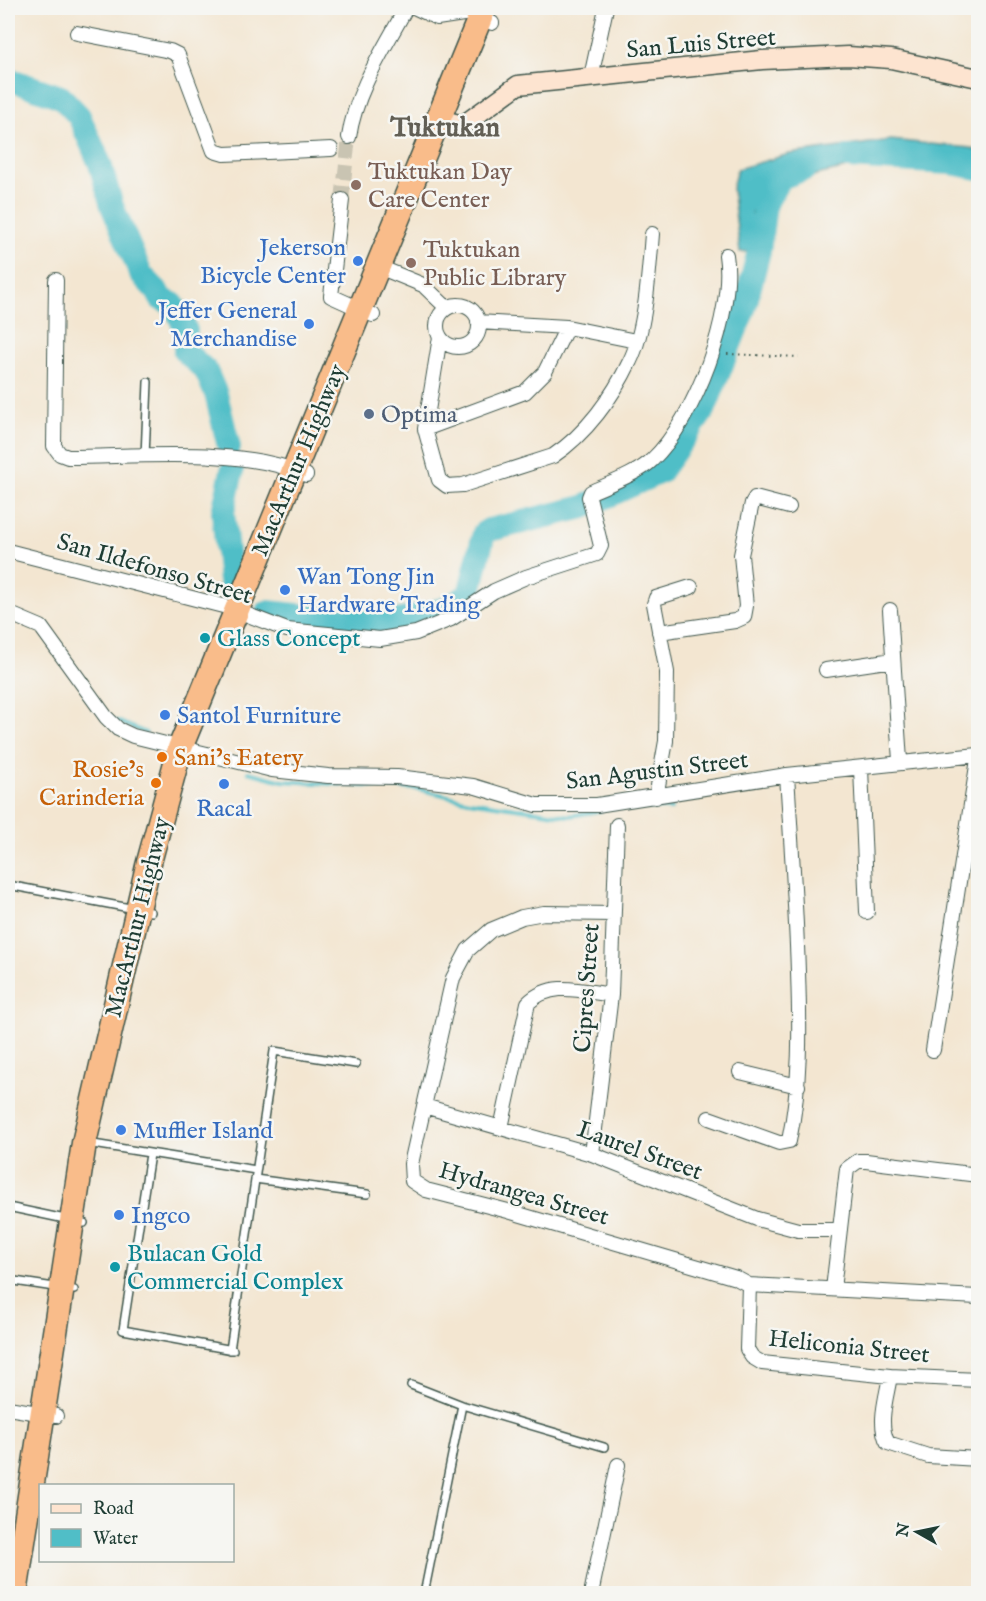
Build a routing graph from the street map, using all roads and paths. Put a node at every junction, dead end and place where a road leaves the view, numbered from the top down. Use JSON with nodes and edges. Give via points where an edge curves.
{"nodes":[{"id":1,"x":406,"y":8,"type":"edge"},
{"id":2,"x":416,"y":8,"type":"edge"},
{"id":3,"x":606,"y":8,"type":"edge"},
{"id":4,"x":489,"y":14,"type":"edge"},
{"id":5,"x":77,"y":33,"type":"dead end"},
{"id":6,"x":591,"y":77,"type":"junction"},
{"id":7,"x":978,"y":78,"type":"edge"},
{"id":8,"x":446,"y":122,"type":"junction"},
{"id":9,"x":350,"y":137,"type":"tunnel mouth"},
{"id":10,"x":331,"y":149,"type":"dead end"},
{"id":11,"x":342,"y":200,"type":"tunnel mouth"},
{"id":12,"x":652,"y":234,"type":"dead end"},
{"id":13,"x":726,"y":255,"type":"dead end"},
{"id":14,"x":385,"y":269,"type":"junction"},
{"id":15,"x":56,"y":280,"type":"dead end"},
{"id":16,"x":447,"y":308,"type":"junction"},
{"id":17,"x":367,"y":313,"type":"junction"},
{"id":18,"x":478,"y":322,"type":"junction"},
{"id":19,"x":567,"y":327,"type":"junction"},
{"id":20,"x":440,"y":337,"type":"junction"},
{"id":21,"x":636,"y":341,"type":"junction"},
{"id":22,"x":724,"y":353,"type":"dead end"},
{"id":23,"x":799,"y":357,"type":"dead end"},
{"id":24,"x":148,"y":382,"type":"dead end"},
{"id":25,"x":425,"y":429,"type":"junction"},
{"id":26,"x":145,"y":457,"type":"junction"},
{"id":27,"x":300,"y":473,"type":"junction"},
{"id":28,"x":789,"y":507,"type":"dead end"},
{"id":29,"x":8,"y":550,"type":"edge"},
{"id":30,"x":691,"y":587,"type":"dead end"},
{"id":31,"x":890,"y":610,"type":"dead end"},
{"id":32,"x":8,"y":612,"type":"edge"},
{"id":33,"x":242,"y":614,"type":"junction"},
{"id":34,"x":660,"y":632,"type":"junction"},
{"id":35,"x":893,"y":660,"type":"junction"},
{"id":36,"x":826,"y":670,"type":"dead end"},
{"id":37,"x":187,"y":749,"type":"junction"},
{"id":38,"x":978,"y":757,"type":"edge"},
{"id":39,"x":900,"y":761,"type":"junction"},
{"id":40,"x":861,"y":768,"type":"junction"},
{"id":41,"x":787,"y":775,"type":"junction"},
{"id":42,"x":656,"y":797,"type":"junction"},
{"id":43,"x":975,"y":800,"type":"edge"},
{"id":44,"x":617,"y":825,"type":"dead end"},
{"id":45,"x":8,"y":885,"type":"edge"},
{"id":46,"x":145,"y":910,"type":"junction"},
{"id":47,"x":867,"y":912,"type":"dead end"},
{"id":48,"x":613,"y":914,"type":"junction"},
{"id":49,"x":611,"y":995,"type":"junction"},
{"id":50,"x":933,"y":1050,"type":"dead end"},
{"id":51,"x":356,"y":1064,"type":"dead end"},
{"id":52,"x":740,"y":1072,"type":"dead end"},
{"id":53,"x":798,"y":1086,"type":"junction"},
{"id":54,"x":424,"y":1106,"type":"junction"},
{"id":55,"x":709,"y":1118,"type":"dead end"},
{"id":56,"x":501,"y":1128,"type":"junction"},
{"id":57,"x":90,"y":1144,"type":"junction"},
{"id":58,"x":150,"y":1154,"type":"junction"},
{"id":59,"x":592,"y":1154,"type":"junction"},
{"id":60,"x":256,"y":1170,"type":"junction"},
{"id":61,"x":978,"y":1175,"type":"edge"},
{"id":62,"x":255,"y":1179,"type":"junction"},
{"id":63,"x":367,"y":1194,"type":"dead end"},
{"id":64,"x":8,"y":1207,"type":"edge"},
{"id":65,"x":77,"y":1222,"type":"junction"},
{"id":66,"x":840,"y":1230,"type":"junction"},
{"id":67,"x":8,"y":1280,"type":"edge"},
{"id":68,"x":749,"y":1285,"type":"junction"},
{"id":69,"x":67,"y":1289,"type":"junction"},
{"id":70,"x":833,"y":1289,"type":"junction"},
{"id":71,"x":978,"y":1297,"type":"edge"},
{"id":72,"x":890,"y":1376,"type":"junction"},
{"id":73,"x":978,"y":1380,"type":"edge"},
{"id":74,"x":411,"y":1384,"type":"dead end"},
{"id":75,"x":462,"y":1405,"type":"junction"},
{"id":76,"x":8,"y":1408,"type":"edge"},
{"id":77,"x":48,"y":1415,"type":"junction"},
{"id":78,"x":604,"y":1447,"type":"dead end"},
{"id":79,"x":978,"y":1458,"type":"edge"},
{"id":80,"x":618,"y":1465,"type":"dead end"},
{"id":81,"x":46,"y":1484,"type":"edge"},
{"id":82,"x":39,"y":1526,"type":"edge"},
{"id":83,"x":15,"y":1593,"type":"edge"},
{"id":84,"x":29,"y":1593,"type":"edge"},
{"id":85,"x":424,"y":1593,"type":"edge"},
{"id":86,"x":591,"y":1593,"type":"edge"}],
"edges":[{"from":1,"to":9,"type":"street","via":[[359,96]]},
{"from":2,"to":4,"type":"street","via":[[437,18]]},
{"from":3,"to":6,"type":"street"},
{"from":4,"to":8,"type":"highway","name":"MacArthur Highway"},
{"from":5,"to":10,"type":"street","via":[[178,55],[214,150],[224,154]]},
{"from":6,"to":7,"type":"street","name":"San Luis Street","via":[[762,60],[848,56],[891,59]]},
{"from":6,"to":8,"type":"street","name":"San Luis Street","via":[[518,85],[464,125]]},
{"from":8,"to":14,"type":"highway","name":"MacArthur Highway"},
{"from":11,"to":17,"type":"street","via":[[331,296]]},
{"from":12,"to":21,"type":"street"},
{"from":13,"to":33,"type":"street","name":"San Ildefonso Street","via":[[727,296],[692,406],[677,432],[651,462],[591,492],[601,546],[597,555],[526,577],[494,591],[452,619],[416,633],[380,639],[286,630]]},
{"from":14,"to":16,"type":"street","via":[[423,285]]},
{"from":14,"to":17,"type":"highway","name":"MacArthur Highway"},
{"from":15,"to":26,"type":"street","via":[[54,446],[68,457]]},
{"from":16,"to":18,"type":"street","via":[[469,308]]},
{"from":16,"to":20,"type":"street","via":[[436,324]]},
{"from":17,"to":27,"type":"highway","name":"MacArthur Highway"},
{"from":18,"to":19,"type":"street"},
{"from":18,"to":20,"type":"street","via":[[477,334],[466,345],[448,345]]},
{"from":19,"to":21,"type":"street"},
{"from":19,"to":25,"type":"street","via":[[545,372],[525,392]]},
{"from":20,"to":25,"type":"street"},
{"from":21,"to":25,"type":"street","via":[[631,360],[602,409],[553,456],[463,485],[447,486],[439,480]]},
{"from":22,"to":23,"type":"path"},
{"from":24,"to":26,"type":"lane"},
{"from":26,"to":27,"type":"street","via":[[222,457]]},
{"from":27,"to":33,"type":"highway","name":"MacArthur Highway"},
{"from":28,"to":34,"type":"street","via":[[755,498],[752,503],[741,555],[747,606],[744,617]]},
{"from":29,"to":33,"type":"street","name":"San Ildefonso Street"},
{"from":30,"to":34,"type":"street","via":[[656,598]]},
{"from":31,"to":35,"type":"street"},
{"from":32,"to":37,"type":"street","name":"San Agustin Street","via":[[41,627],[118,729]]},
{"from":33,"to":37,"type":"highway","name":"MacArthur Highway"},
{"from":34,"to":42,"type":"street","via":[[667,672],[666,741]]},
{"from":35,"to":36,"type":"street"},
{"from":35,"to":39,"type":"street"},
{"from":37,"to":42,"type":"street","name":"San Agustin Street","via":[[272,770],[473,786],[536,806],[597,805]]},
{"from":37,"to":46,"type":"highway","name":"MacArthur Highway"},
{"from":38,"to":39,"type":"street","name":"San Agustin Street"},
{"from":38,"to":43,"type":"street"},
{"from":39,"to":40,"type":"street","name":"San Agustin Street"},
{"from":40,"to":41,"type":"street","name":"San Agustin Street"},
{"from":40,"to":47,"type":"street"},
{"from":41,"to":42,"type":"street","name":"San Agustin Street"},
{"from":41,"to":53,"type":"street","via":[[797,940]]},
{"from":43,"to":50,"type":"street"},
{"from":44,"to":48,"type":"street","name":"Cipres Street"},
{"from":45,"to":46,"type":"lane"},
{"from":46,"to":57,"type":"highway","name":"MacArthur Highway"},
{"from":48,"to":49,"type":"street","name":"Cipres Street"},
{"from":48,"to":54,"type":"street","name":"Hydrangea Street","via":[[544,913],[522,917],[491,930],[468,950],[453,978]]},
{"from":49,"to":56,"type":"street","via":[[562,988],[539,992],[528,1004]]},
{"from":49,"to":59,"type":"street","name":"Cipres Street"},
{"from":51,"to":60,"type":"lane","via":[[274,1051]]},
{"from":52,"to":53,"type":"street"},
{"from":53,"to":55,"type":"street","via":[[786,1143]]},
{"from":54,"to":56,"type":"street","name":"Laurel Street"},
{"from":54,"to":68,"type":"street","name":"Hydrangea Street","via":[[411,1164],[412,1181],[426,1191],[519,1214]]},
{"from":56,"to":59,"type":"street","name":"Laurel Street"},
{"from":57,"to":58,"type":"lane"},
{"from":57,"to":65,"type":"highway","name":"MacArthur Highway"},
{"from":58,"to":60,"type":"lane"},
{"from":58,"to":62,"type":"lane","via":[[123,1330],[232,1350]]},
{"from":59,"to":66,"type":"street","name":"Laurel Street","via":[[757,1219],[798,1230]]},
{"from":60,"to":62,"type":"lane"},
{"from":61,"to":66,"type":"street","via":[[858,1161],[847,1169]]},
{"from":62,"to":63,"type":"lane"},
{"from":64,"to":65,"type":"lane"},
{"from":65,"to":69,"type":"highway","name":"MacArthur Highway"},
{"from":66,"to":70,"type":"street"},
{"from":67,"to":69,"type":"lane"},
{"from":68,"to":70,"type":"street","name":"Hydrangea Street"},
{"from":68,"to":72,"type":"street","name":"Heliconia Street","via":[[747,1349],[752,1357],[762,1363]]},
{"from":69,"to":77,"type":"highway","name":"MacArthur Highway"},
{"from":70,"to":71,"type":"street","name":"Hydrangea Street"},
{"from":72,"to":73,"type":"street","name":"Heliconia Street"},
{"from":72,"to":79,"type":"street","via":[[883,1424],[888,1443],[928,1456]]},
{"from":74,"to":75,"type":"lane"},
{"from":75,"to":78,"type":"lane"},
{"from":75,"to":85,"type":"lane"},
{"from":76,"to":77,"type":"street"},
{"from":77,"to":81,"type":"highway","name":"MacArthur Highway"},
{"from":77,"to":83,"type":"highway","name":"MacArthur Highway"},
{"from":80,"to":86,"type":"street"},
{"from":82,"to":84,"type":"highway"}]}
